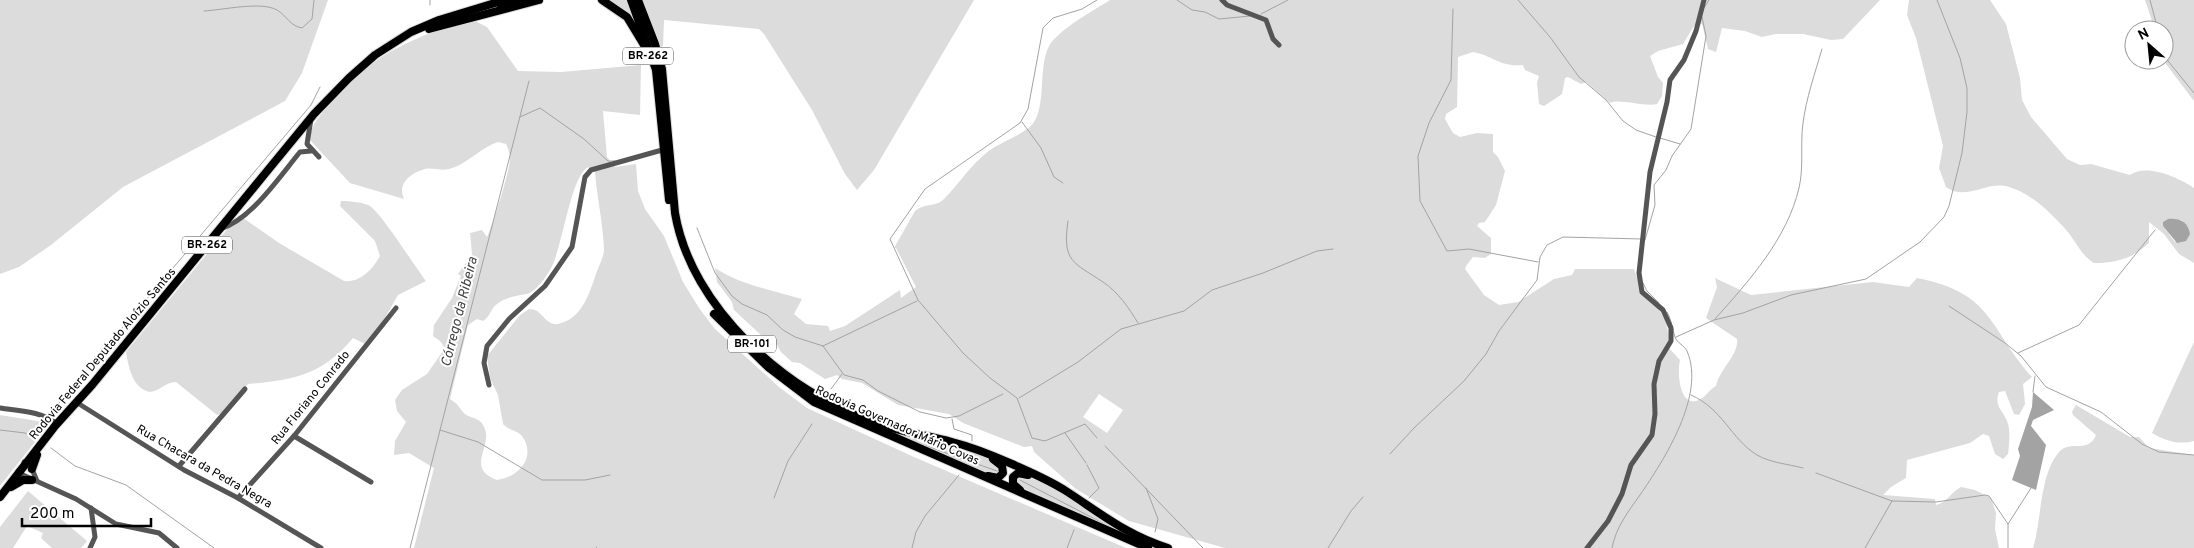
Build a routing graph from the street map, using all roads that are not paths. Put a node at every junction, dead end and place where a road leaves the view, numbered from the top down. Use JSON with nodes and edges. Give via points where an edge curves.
{"nodes":[{"id":1,"x":489,"y":0,"type":"edge"},
{"id":2,"x":506,"y":0,"type":"edge"},
{"id":3,"x":520,"y":0,"type":"edge"},
{"id":4,"x":539,"y":0,"type":"edge"},
{"id":5,"x":602,"y":0,"type":"edge"},
{"id":6,"x":631,"y":0,"type":"edge"},
{"id":7,"x":638,"y":0,"type":"edge"},
{"id":8,"x":1222,"y":0,"type":"edge"},
{"id":9,"x":1704,"y":0,"type":"edge"},
{"id":10,"x":420,"y":32,"type":"junction"},
{"id":11,"x":401,"y":37,"type":"junction"},
{"id":12,"x":1279,"y":44,"type":"dead end"},
{"id":13,"x":384,"y":48,"type":"junction"},
{"id":14,"x":311,"y":118,"type":"junction"},
{"id":15,"x":661,"y":129,"type":"junction"},
{"id":16,"x":662,"y":150,"type":"junction"},
{"id":17,"x":311,"y":151,"type":"junction"},
{"id":18,"x":319,"y":157,"type":"dead end"},
{"id":19,"x":220,"y":229,"type":"junction"},
{"id":20,"x":396,"y":308,"type":"dead end"},
{"id":21,"x":489,"y":385,"type":"dead end"},
{"id":22,"x":245,"y":389,"type":"dead end"},
{"id":23,"x":76,"y":402,"type":"junction"},
{"id":24,"x":0,"y":408,"type":"edge"},
{"id":25,"x":56,"y":425,"type":"junction"},
{"id":26,"x":294,"y":436,"type":"junction"},
{"id":27,"x":964,"y":445,"type":"junction"},
{"id":28,"x":28,"y":465,"type":"junction"},
{"id":29,"x":179,"y":466,"type":"junction"},
{"id":30,"x":957,"y":466,"type":"junction"},
{"id":31,"x":19,"y":471,"type":"junction"},
{"id":32,"x":34,"y":480,"type":"junction"},
{"id":33,"x":372,"y":482,"type":"dead end"},
{"id":34,"x":1064,"y":490,"type":"junction"},
{"id":35,"x":1,"y":494,"type":"edge"},
{"id":36,"x":238,"y":498,"type":"junction"},
{"id":37,"x":91,"y":508,"type":"junction"},
{"id":38,"x":1057,"y":509,"type":"junction"},
{"id":39,"x":90,"y":548,"type":"edge"},
{"id":40,"x":177,"y":548,"type":"edge"},
{"id":41,"x":321,"y":548,"type":"edge"},
{"id":42,"x":1148,"y":548,"type":"edge"},
{"id":43,"x":1168,"y":548,"type":"edge"},
{"id":44,"x":1587,"y":548,"type":"edge"}],
"edges":[{"from":1,"to":11,"type":"highway","number":"BR-262","via":[[433,20]]},
{"from":2,"to":11,"type":"highway","number":"BR-262","via":[[438,20]]},
{"from":3,"to":10,"type":"highway","number":"BR-262"},
{"from":4,"to":10,"type":"highway","number":"BR-262"},
{"from":5,"to":15,"type":"highway","number":"BR-262","via":[[627,17],[641,40],[651,66]]},
{"from":6,"to":15,"type":"highway","name":"Rodovia Governador Mário Covas","number":"BR-101","via":[[654,62]]},
{"from":7,"to":27,"type":"highway","name":"Rodovia Governador Mário Covas","number":"BR-101","via":[[662,69],[677,224],[691,268],[712,302],[732,326],[772,363],[821,399],[872,422]]},
{"from":8,"to":12,"type":"street","via":[[1266,20]]},
{"from":9,"to":44,"type":"street","via":[[1684,60],[1670,80],[1650,172],[1639,274],[1642,292],[1663,310],[1671,328],[1671,341],[1659,361],[1654,384],[1656,414],[1652,435],[1631,465],[1622,494],[1608,521]]},
{"from":10,"to":13,"type":"highway","number":"BR-262"},
{"from":11,"to":13,"type":"highway","number":"BR-262"},
{"from":13,"to":14,"type":"highway","name":"Rodovia Federal Deputado Aloízio Santos","number":"BR-262","via":[[349,78]]},
{"from":14,"to":17,"type":"street","via":[[307,144]]},
{"from":14,"to":19,"type":"highway","name":"Rodovia Federal Deputado Aloízio Santos","number":"BR-262"},
{"from":15,"to":16,"type":"highway","name":"Rodovia Governador Mário Covas","number":"BR-101"},
{"from":16,"to":21,"type":"street","via":[[591,170],[585,177],[572,246],[545,286],[509,319],[488,346],[484,364]]},
{"from":16,"to":30,"type":"highway","name":"Rodovia Governador Mário Covas","number":"BR-101","via":[[672,224],[681,255],[704,299],[729,331],[768,367],[814,402]]},
{"from":17,"to":18,"type":"street"},
{"from":17,"to":19,"type":"street","via":[[300,152],[254,207]]},
{"from":19,"to":23,"type":"highway","name":"Rodovia Federal Deputado Aloízio Santos","number":"BR-262"},
{"from":20,"to":26,"type":"street","name":"Rua Floriano Conrado"},
{"from":22,"to":29,"type":"street"},
{"from":23,"to":25,"type":"highway","name":"Rodovia Federal Deputado Aloízio Santos","number":"BR-262"},
{"from":23,"to":29,"type":"street","name":"Rua Chacara da Pedra Negra"},
{"from":24,"to":25,"type":"street","via":[[38,414]]},
{"from":25,"to":28,"type":"highway"},
{"from":25,"to":28,"type":"highway","name":"Rodovia Federal Deputado Aloízio Santos","number":"BR-262"},
{"from":26,"to":33,"type":"street"},
{"from":26,"to":36,"type":"street","name":"Rua Floriano Conrado"},
{"from":27,"to":30,"type":"highway","via":[[1002,466],[1003,473],[996,478]]},
{"from":27,"to":34,"type":"highway","name":"Rodovia Governador Mário Covas","number":"BR-101"},
{"from":28,"to":31,"type":"highway","name":"Rodovia Federal Deputado Aloízio Santos","number":"BR-262"},
{"from":28,"to":32,"type":"street"},
{"from":29,"to":36,"type":"street","name":"Rua Chacara da Pedra Negra"},
{"from":30,"to":38,"type":"highway","name":"Rodovia Governador Mário Covas","number":"BR-101"},
{"from":31,"to":32,"type":"street"},
{"from":31,"to":35,"type":"highway","name":"Rodovia Federal Deputado Aloízio Santos","number":"BR-262"},
{"from":32,"to":35,"type":"highway","via":[[23,480]]},
{"from":32,"to":37,"type":"street"},
{"from":34,"to":38,"type":"highway","via":[[1022,473],[1012,478],[1015,486]]},
{"from":34,"to":43,"type":"highway","name":"Rodovia Governador Mário Covas","number":"BR-101","via":[[1121,529]]},
{"from":36,"to":41,"type":"street","name":"Rua Chacara da Pedra Negra"},
{"from":37,"to":39,"type":"street","via":[[95,537]]},
{"from":37,"to":40,"type":"street","via":[[116,524],[159,533]]},
{"from":38,"to":42,"type":"highway","name":"Rodovia Governador Mário Covas","number":"BR-101"}]}
